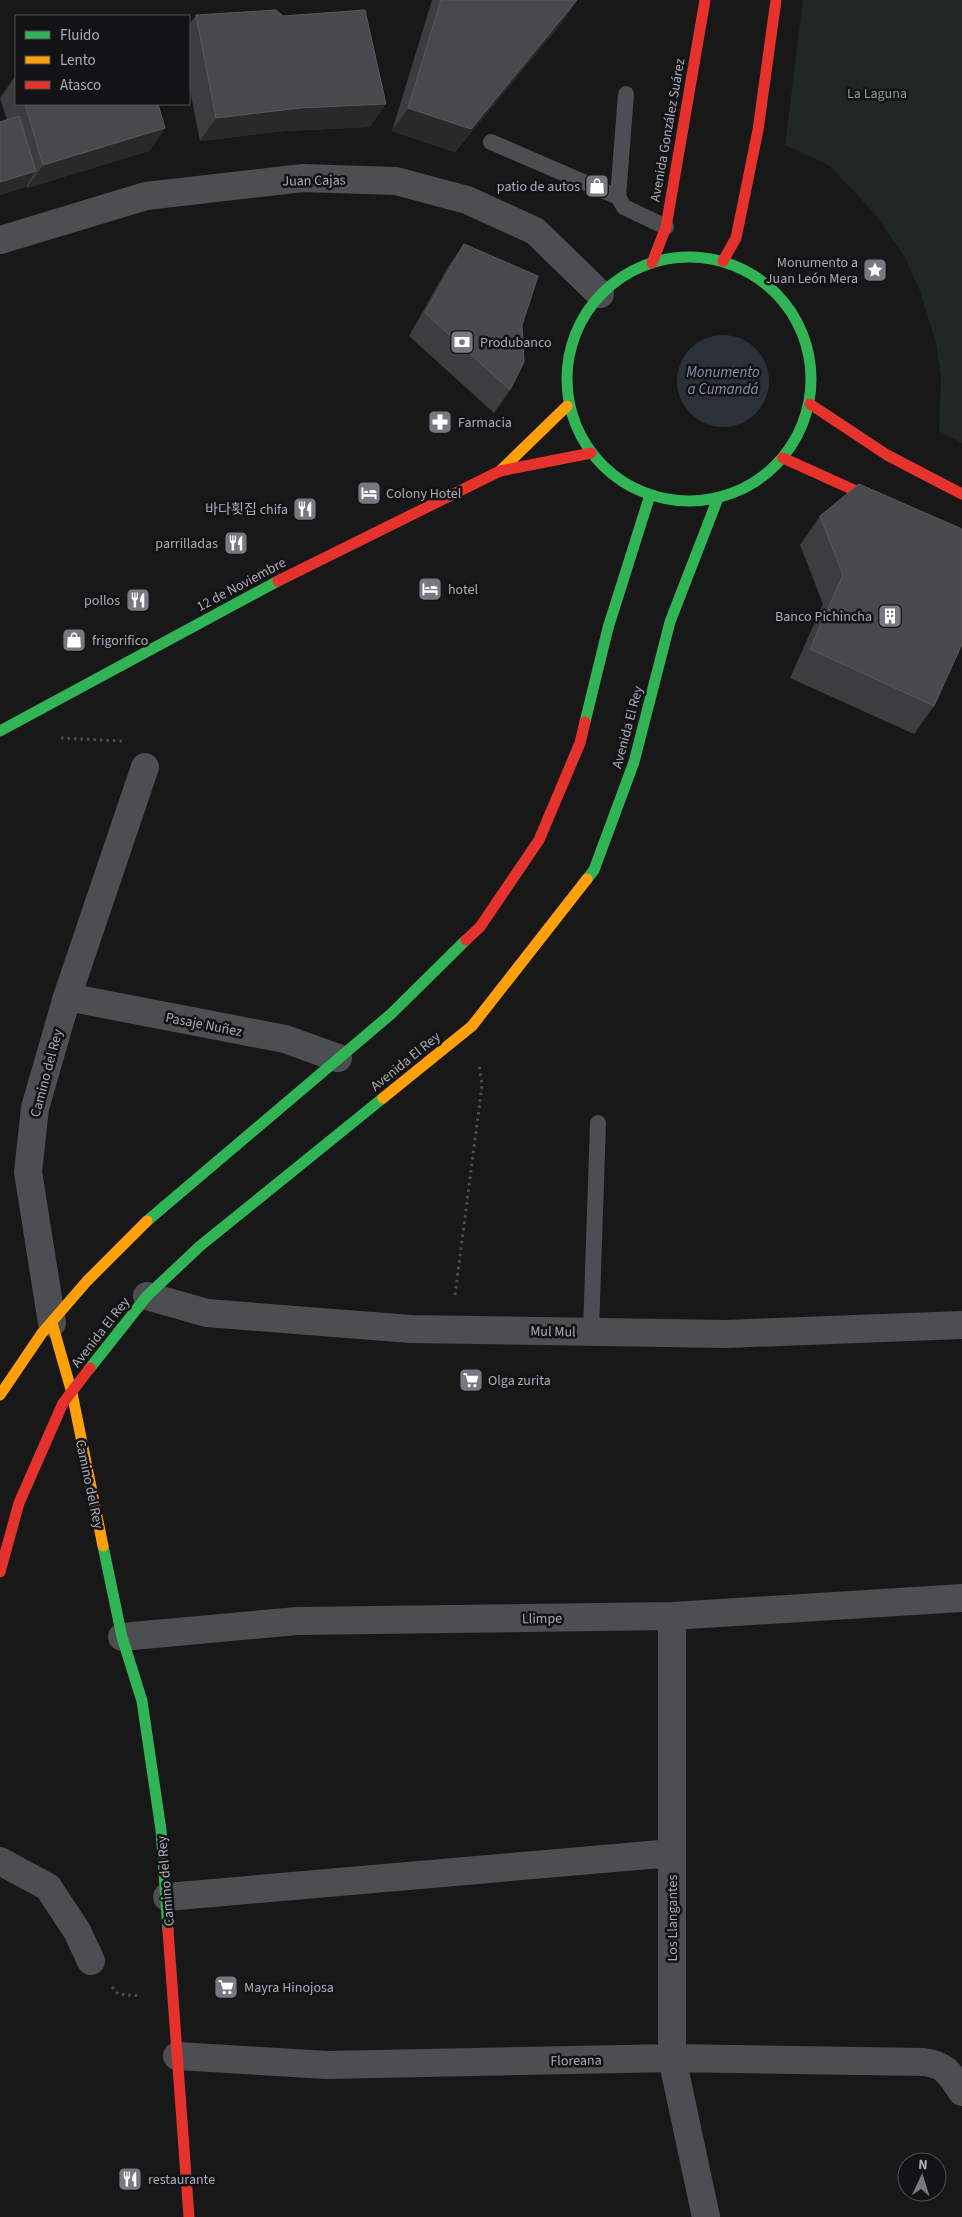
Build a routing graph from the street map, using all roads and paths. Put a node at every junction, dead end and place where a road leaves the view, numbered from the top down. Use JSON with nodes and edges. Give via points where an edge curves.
{"nodes":[{"id":1,"x":705,"y":0,"type":"edge"},
{"id":2,"x":776,"y":0,"type":"edge"},
{"id":3,"x":626,"y":94,"type":"dead end"},
{"id":4,"x":491,"y":142,"type":"dead end"},
{"id":5,"x":618,"y":197,"type":"junction"},
{"id":6,"x":666,"y":227,"type":"junction"},
{"id":7,"x":0,"y":240,"type":"edge"},
{"id":8,"x":722,"y":261,"type":"junction"},
{"id":9,"x":652,"y":262,"type":"junction"},
{"id":10,"x":600,"y":294,"type":"junction"},
{"id":11,"x":810,"y":404,"type":"junction"},
{"id":12,"x":567,"y":406,"type":"junction"},
{"id":13,"x":591,"y":453,"type":"junction"},
{"id":14,"x":784,"y":458,"type":"junction"},
{"id":15,"x":500,"y":471,"type":"junction"},
{"id":16,"x":962,"y":494,"type":"edge"},
{"id":17,"x":650,"y":495,"type":"junction"},
{"id":18,"x":718,"y":498,"type":"junction"},
{"id":19,"x":900,"y":511,"type":"edge"},
{"id":20,"x":0,"y":731,"type":"edge"},
{"id":21,"x":55,"y":737,"type":"dead end"},
{"id":22,"x":145,"y":767,"type":"joint"},
{"id":23,"x":67,"y":997,"type":"junction"},
{"id":24,"x":472,"y":1026,"type":"junction"},
{"id":25,"x":338,"y":1058,"type":"junction"},
{"id":26,"x":598,"y":1123,"type":"dead end"},
{"id":27,"x":147,"y":1296,"type":"junction"},
{"id":28,"x":52,"y":1323,"type":"junction"},
{"id":29,"x":962,"y":1325,"type":"edge"},
{"id":30,"x":450,"y":1330,"type":"junction"},
{"id":31,"x":591,"y":1331,"type":"junction"},
{"id":32,"x":72,"y":1392,"type":"junction"},
{"id":33,"x":0,"y":1395,"type":"edge"},
{"id":34,"x":0,"y":1572,"type":"edge"},
{"id":35,"x":962,"y":1598,"type":"edge"},
{"id":36,"x":672,"y":1616,"type":"junction"},
{"id":37,"x":122,"y":1637,"type":"junction"},
{"id":38,"x":672,"y":1853,"type":"junction"},
{"id":39,"x":0,"y":1861,"type":"edge"},
{"id":40,"x":167,"y":1897,"type":"junction"},
{"id":41,"x":90,"y":1961,"type":"joint"},
{"id":42,"x":174,"y":1999,"type":"junction"},
{"id":43,"x":177,"y":2056,"type":"junction"},
{"id":44,"x":672,"y":2058,"type":"junction"},
{"id":45,"x":962,"y":2092,"type":"edge"},
{"id":46,"x":189,"y":2217,"type":"edge"},
{"id":47,"x":706,"y":2217,"type":"edge"}],
"edges":[{"from":1,"to":6,"type":"main road","name":"Avenida González Suárez"},
{"from":2,"to":8,"type":"main road","via":[[736,238]]},
{"from":3,"to":5,"type":"lane"},
{"from":4,"to":5,"type":"lane"},
{"from":5,"to":6,"type":"lane","via":[[624,207]]},
{"from":6,"to":9,"type":"main road","name":"Avenida González Suárez"},
{"from":7,"to":10,"type":"street","name":"Juan Cajas","via":[[146,196],[303,178],[396,181],[467,200],[535,231]]},
{"from":8,"to":9,"type":"main road","via":[[687,257]]},
{"from":8,"to":11,"type":"main road","via":[[755,275],[782,299],[802,330],[812,366]]},
{"from":9,"to":10,"type":"main road","via":[[624,275]]},
{"from":10,"to":12,"type":"main road","via":[[579,325],[567,360]]},
{"from":11,"to":14,"type":"main road","via":[[796,441]]},
{"from":11,"to":16,"type":"main road","via":[[887,456]]},
{"from":12,"to":13,"type":"main road"},
{"from":12,"to":15,"type":"main road","name":"12 de Noviembre"},
{"from":13,"to":15,"type":"main road","name":"12 de Noviembre"},
{"from":13,"to":17,"type":"main road","via":[[608,471]]},
{"from":14,"to":18,"type":"main road","via":[[742,490]]},
{"from":14,"to":19,"type":"main road"},
{"from":15,"to":20,"type":"main road","name":"12 de Noviembre","via":[[307,565]]},
{"from":17,"to":18,"type":"main road","via":[[684,502]]},
{"from":17,"to":25,"type":"main road","via":[[608,628],[580,743],[539,840],[480,926],[391,1014]]},
{"from":18,"to":24,"type":"main road","name":"Avenida El Rey","via":[[670,622],[634,762],[594,870]]},
{"from":21,"to":22,"type":"path","via":[[131,742]]},
{"from":22,"to":23,"type":"street","name":"Camino del Rey"},
{"from":23,"to":25,"type":"street","name":"Pasaje Nuñez","via":[[285,1039]]},
{"from":23,"to":28,"type":"street","name":"Camino del Rey","via":[[35,1108],[28,1172]]},
{"from":24,"to":27,"type":"main road","name":"Avenida El Rey","via":[[200,1246]]},
{"from":24,"to":30,"type":"path","via":[[482,1085]]},
{"from":25,"to":28,"type":"main road","via":[[145,1222],[87,1281]]},
{"from":26,"to":31,"type":"lane"},
{"from":27,"to":30,"type":"street","name":"Mul Mul","via":[[208,1312]]},
{"from":27,"to":32,"type":"main road","name":"Avenida El Rey"},
{"from":28,"to":32,"type":"main road","name":"Camino del Rey"},
{"from":28,"to":33,"type":"main road"},
{"from":29,"to":31,"type":"street","name":"Mul Mul","via":[[726,1334]]},
{"from":30,"to":31,"type":"street","name":"Mul Mul"},
{"from":32,"to":34,"type":"main road","name":"Avenida El Rey","via":[[63,1403],[19,1502]]},
{"from":32,"to":37,"type":"main road","name":"Camino del Rey"},
{"from":35,"to":36,"type":"street","name":"Llimpe"},
{"from":36,"to":37,"type":"street","name":"Llimpe","via":[[297,1621]]},
{"from":36,"to":38,"type":"street","name":"Los Llangantes"},
{"from":37,"to":40,"type":"main road","name":"Camino del Rey","via":[[142,1701],[161,1830]]},
{"from":38,"to":40,"type":"street"},
{"from":38,"to":44,"type":"street","name":"Los Llangantes"},
{"from":39,"to":41,"type":"street","via":[[48,1887],[77,1931]]},
{"from":40,"to":42,"type":"main road","name":"Camino del Rey"},
{"from":41,"to":42,"type":"path","via":[[118,1994]]},
{"from":42,"to":43,"type":"main road","name":"Camino del Rey"},
{"from":43,"to":44,"type":"street","name":"Floreana","via":[[327,2065]]},
{"from":43,"to":46,"type":"main road","name":"Camino del Rey"},
{"from":44,"to":45,"type":"street","name":"Floreana","via":[[924,2062],[938,2064],[949,2072]]},
{"from":44,"to":47,"type":"street","name":"Los Llangantes"}]}
